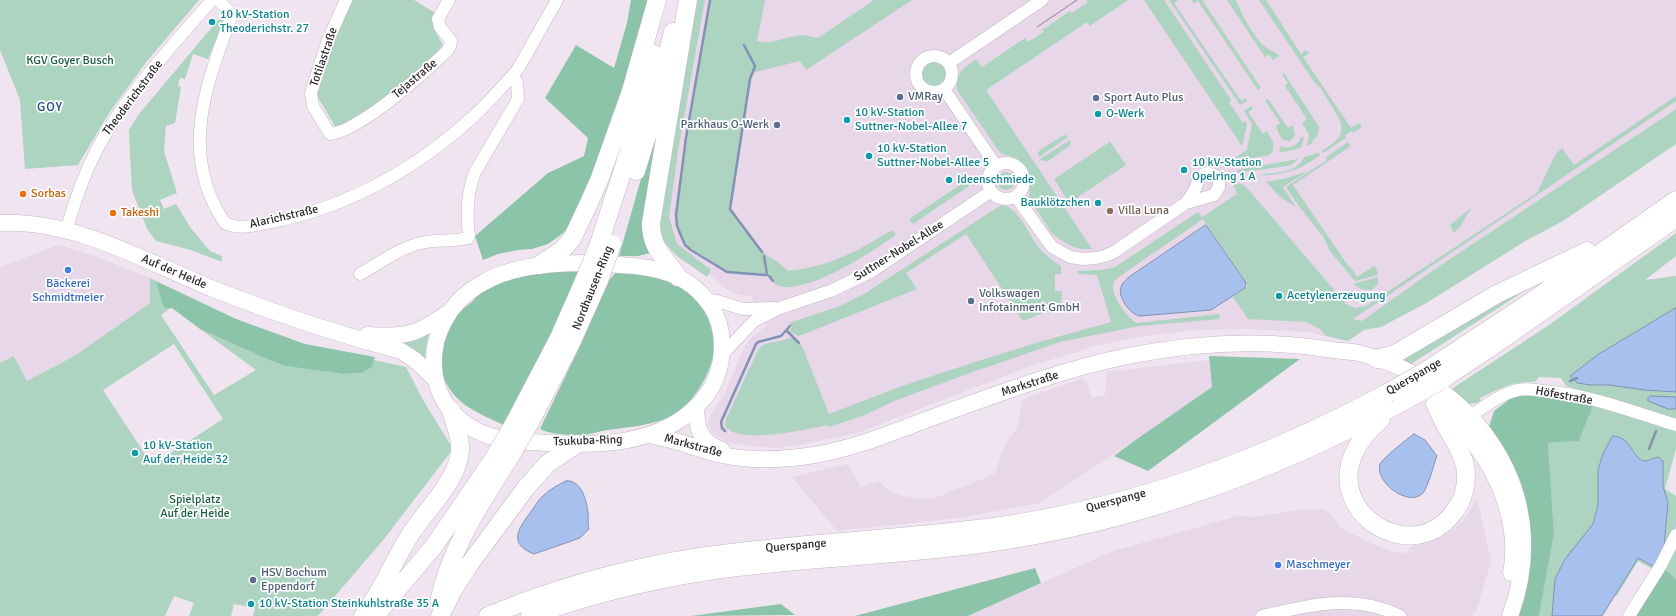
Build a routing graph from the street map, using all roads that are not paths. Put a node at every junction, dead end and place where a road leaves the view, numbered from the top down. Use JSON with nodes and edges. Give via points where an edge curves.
{"nodes":[{"id":1,"x":212,"y":0,"type":"edge"},
{"id":2,"x":218,"y":0,"type":"edge"},
{"id":3,"x":346,"y":0,"type":"edge"},
{"id":4,"x":449,"y":0,"type":"edge"},
{"id":5,"x":557,"y":0,"type":"edge"},
{"id":6,"x":657,"y":0,"type":"edge"},
{"id":7,"x":666,"y":0,"type":"edge"},
{"id":8,"x":679,"y":0,"type":"edge"},
{"id":9,"x":688,"y":0,"type":"edge"},
{"id":10,"x":1042,"y":0,"type":"edge"},
{"id":11,"x":949,"y":63,"type":"junction"},
{"id":12,"x":513,"y":75,"type":"junction"},
{"id":13,"x":944,"y":89,"type":"junction"},
{"id":14,"x":330,"y":134,"type":"joint"},
{"id":15,"x":996,"y":166,"type":"junction"},
{"id":16,"x":990,"y":192,"type":"junction"},
{"id":17,"x":1016,"y":196,"type":"junction"},
{"id":18,"x":1676,"y":200,"type":"edge"},
{"id":19,"x":1186,"y":203,"type":"junction"},
{"id":20,"x":1676,"y":218,"type":"edge"},
{"id":21,"x":0,"y":223,"type":"edge"},
{"id":22,"x":1638,"y":226,"type":"junction"},
{"id":23,"x":66,"y":231,"type":"junction"},
{"id":24,"x":605,"y":244,"type":"junction"},
{"id":25,"x":539,"y":265,"type":"junction"},
{"id":26,"x":360,"y":274,"type":"dead end"},
{"id":27,"x":678,"y":277,"type":"junction"},
{"id":28,"x":707,"y":300,"type":"junction"},
{"id":29,"x":780,"y":308,"type":"junction"},
{"id":30,"x":448,"y":313,"type":"junction"},
{"id":31,"x":345,"y":334,"type":"junction"},
{"id":32,"x":1331,"y":350,"type":"junction"},
{"id":33,"x":722,"y":355,"type":"junction"},
{"id":34,"x":1377,"y":359,"type":"junction"},
{"id":35,"x":1433,"y":376,"type":"junction"},
{"id":36,"x":436,"y":380,"type":"junction"},
{"id":37,"x":1402,"y":402,"type":"junction"},
{"id":38,"x":1435,"y":404,"type":"junction"},
{"id":39,"x":696,"y":406,"type":"junction"},
{"id":40,"x":451,"y":410,"type":"junction"},
{"id":41,"x":1465,"y":421,"type":"junction"},
{"id":42,"x":1676,"y":425,"type":"edge"},
{"id":43,"x":649,"y":435,"type":"junction"},
{"id":44,"x":577,"y":444,"type":"junction"},
{"id":45,"x":736,"y":456,"type":"junction"},
{"id":46,"x":501,"y":459,"type":"junction"},
{"id":47,"x":1676,"y":534,"type":"edge"},
{"id":48,"x":363,"y":616,"type":"edge"},
{"id":49,"x":374,"y":616,"type":"edge"},
{"id":50,"x":436,"y":616,"type":"edge"},
{"id":51,"x":440,"y":616,"type":"edge"},
{"id":52,"x":488,"y":616,"type":"edge"},
{"id":53,"x":530,"y":616,"type":"edge"},
{"id":54,"x":1262,"y":616,"type":"edge"},
{"id":55,"x":1400,"y":616,"type":"edge"},
{"id":56,"x":1499,"y":616,"type":"edge"},
{"id":57,"x":1510,"y":616,"type":"edge"},
{"id":58,"x":1629,"y":616,"type":"edge"}],
"edges":[{"from":1,"to":23,"type":"street","name":"Theoderichstraße","via":[[112,123],[78,189]]},
{"from":2,"to":12,"type":"street","name":"Alarichstraße","via":[[228,10],[231,18],[211,70],[200,122],[199,149],[203,174],[210,194],[221,217],[230,226],[247,226],[304,214],[365,191],[432,151],[476,114]]},
{"from":3,"to":14,"type":"street","name":"Totilastraße","via":[[328,40],[311,93],[313,106]]},
{"from":4,"to":14,"type":"street","name":"Tejastraße","via":[[438,19],[440,27],[451,41],[447,51],[418,78],[373,112],[336,134]]},
{"from":5,"to":12,"type":"street","name":"Alarichstraße"},
{"from":6,"to":25,"type":"highway","via":[[631,91],[589,203],[572,240]]},
{"from":7,"to":24,"type":"highway","name":"Nordhausen-Ring"},
{"from":8,"to":24,"type":"highway","name":"Nordhausen-Ring","via":[[648,132]]},
{"from":9,"to":27,"type":"highway","via":[[651,223],[651,234],[656,248]]},
{"from":10,"to":11,"type":"street"},
{"from":11,"to":13,"type":"street","via":[[952,78]]},
{"from":11,"to":13,"type":"street","via":[[938,56],[928,57],[920,62],[916,70],[916,80],[922,88],[935,92]]},
{"from":12,"to":26,"type":"street","via":[[517,83],[518,99],[471,182],[467,207],[468,238],[422,242],[402,250]]},
{"from":13,"to":15,"type":"street"},
{"from":15,"to":16,"type":"street","via":[[987,181]]},
{"from":15,"to":17,"type":"street","via":[[1012,164],[1021,171],[1023,188]]},
{"from":16,"to":17,"type":"street","via":[[1002,199],[1012,199]]},
{"from":16,"to":29,"type":"street","name":"Suttner-Nobel-Allee","via":[[872,271],[833,290]]},
{"from":17,"to":19,"type":"street","via":[[1052,247],[1070,257],[1083,259],[1105,256]]},
{"from":18,"to":22,"type":"highway","name":"Querspange"},
{"from":19,"to":19,"type":"street","via":[[1212,196],[1220,183],[1216,176],[1210,173],[1202,174]]},
{"from":20,"to":35,"type":"highway","name":"Querspange","via":[[1529,321]]},
{"from":21,"to":23,"type":"main road","name":"Auf der Heide","via":[[25,224]]},
{"from":22,"to":34,"type":"highway","via":[[1497,294],[1395,354]]},
{"from":22,"to":35,"type":"highway","name":"Querspange","via":[[1529,303]]},
{"from":23,"to":31,"type":"main road","name":"Auf der Heide","via":[[114,246],[266,310]]},
{"from":24,"to":46,"type":"highway","name":"Nordhausen-Ring","bridge":true,"via":[[592,279],[559,338],[522,423]]},
{"from":25,"to":27,"type":"main road","name":"Tsukuba-Ring","via":[[580,263],[643,266]]},
{"from":25,"to":30,"type":"main road","name":"Tsukuba-Ring","via":[[509,272],[478,285]]},
{"from":27,"to":28,"type":"main road","name":"Tsukuba-Ring","via":[[691,284]]},
{"from":28,"to":29,"type":"street","name":"Suttner-Nobel-Allee","via":[[743,309]]},
{"from":28,"to":33,"type":"main road","name":"Tsukuba-Ring","via":[[720,328]]},
{"from":29,"to":33,"type":"street","name":"Suttner-Nobel-Allee","via":[[749,325]]},
{"from":30,"to":31,"type":"main road","name":"Auf der Heide","via":[[412,334]]},
{"from":30,"to":36,"type":"main road","name":"Tsukuba-Ring","via":[[433,353]]},
{"from":31,"to":36,"type":"main road","name":"Auf der Heide","via":[[401,351],[415,360]]},
{"from":32,"to":34,"type":"main road","name":"Markstraße","via":[[1356,352]]},
{"from":32,"to":38,"type":"main road","name":"Markstraße","via":[[1394,376]]},
{"from":32,"to":45,"type":"main road","name":"Markstraße","via":[[1288,344],[1253,343],[1193,346],[1128,356],[1058,375],[847,448],[795,458],[765,459]]},
{"from":33,"to":39,"type":"main road","name":"Tsukuba-Ring","via":[[713,386]]},
{"from":34,"to":41,"type":"main road","name":"Markstraße","via":[[1418,376],[1451,398]]},
{"from":35,"to":37,"type":"highway","name":"Querspange","bridge":true},
{"from":35,"to":52,"type":"highway","name":"Querspange","bridge":true,"via":[[1387,393],[1315,430],[1258,455],[1188,481],[1104,505],[1024,522],[963,531],[759,550],[671,562],[571,586]]},
{"from":36,"to":40,"type":"main road","name":"Tsukuba-Ring"},
{"from":37,"to":38,"type":"highway","via":[[1364,437],[1356,449],[1349,476],[1353,499],[1367,520],[1378,527],[1410,536],[1427,532],[1443,523],[1458,507],[1465,486],[1463,459]]},
{"from":37,"to":53,"type":"highway","name":"Querspange","via":[[1320,444],[1247,476],[1171,502],[1107,520],[978,544],[758,565],[685,575],[578,600]]},
{"from":38,"to":41,"type":"main road","name":"Markstraße"},
{"from":39,"to":43,"type":"main road","name":"Tsukuba-Ring","via":[[677,422]]},
{"from":39,"to":45,"type":"main road","name":"Markstraße","via":[[701,436],[714,447]]},
{"from":40,"to":44,"type":"main road","name":"Tsukuba-Ring","via":[[474,429],[490,436]]},
{"from":40,"to":48,"type":"highway","via":[[461,448],[457,467],[412,532]]},
{"from":41,"to":42,"type":"street","name":"Höfestraße","via":[[1488,404],[1512,392],[1527,390],[1583,398]]},
{"from":41,"to":56,"type":"main road","name":"Markstraße","via":[[1474,442],[1493,473],[1503,498],[1513,540],[1508,590]]},
{"from":41,"to":57,"type":"main road","name":"Markstraße","via":[[1494,446],[1517,495],[1524,546],[1517,598]]},
{"from":43,"to":44,"type":"main road","name":"Tsukuba-Ring","via":[[620,441]]},
{"from":43,"to":45,"type":"main road","name":"Markstraße","via":[[724,456]]},
{"from":44,"to":51,"type":"highway","via":[[546,464],[525,489],[469,565]]},
{"from":46,"to":49,"type":"highway","via":[[434,546]]},
{"from":46,"to":50,"type":"highway","via":[[454,555]]},
{"from":47,"to":58,"type":"street","via":[[1661,565]]},
{"from":54,"to":55,"type":"street","via":[[1336,602],[1363,605]]}]}
